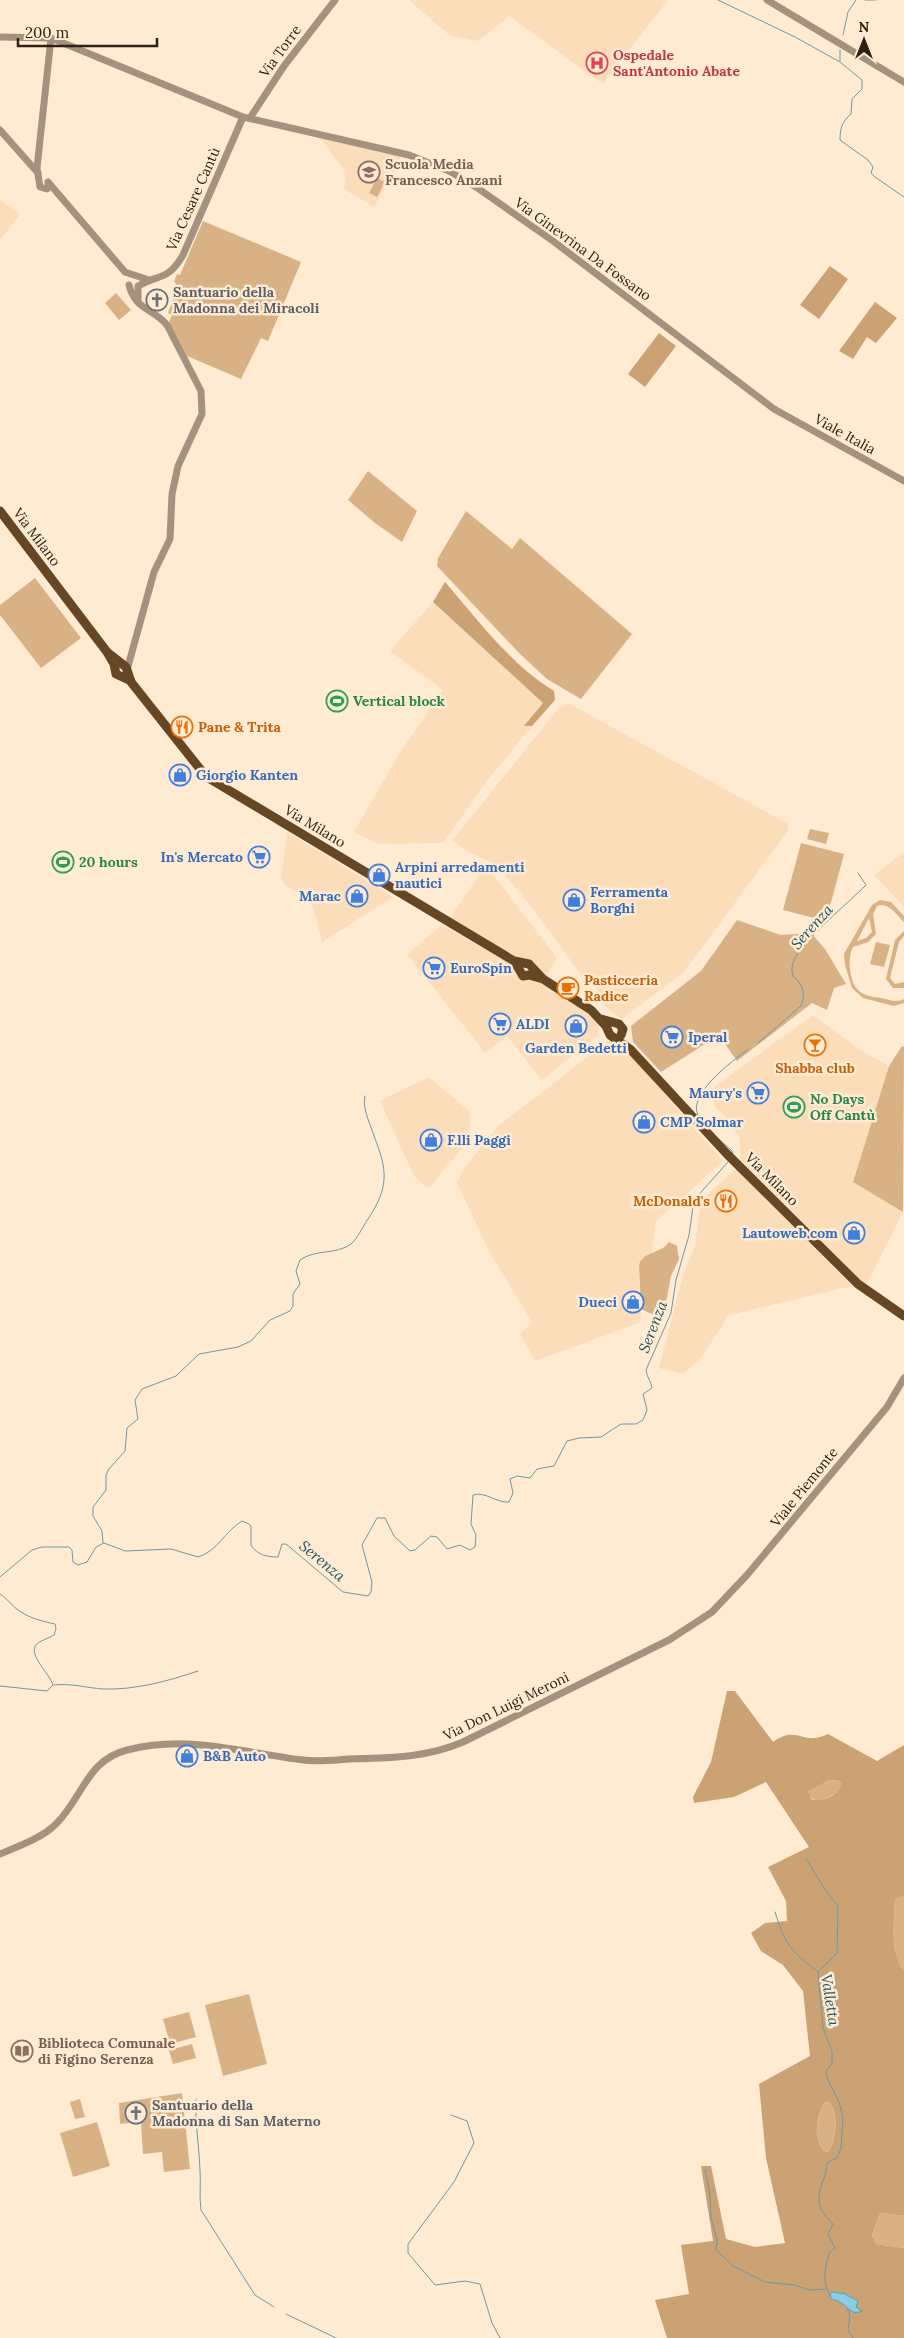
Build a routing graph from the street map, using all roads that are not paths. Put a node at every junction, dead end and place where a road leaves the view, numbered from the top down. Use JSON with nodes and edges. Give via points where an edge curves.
{"nodes":[{"id":1,"x":335,"y":0,"type":"edge"},
{"id":2,"x":767,"y":0,"type":"edge"},
{"id":3,"x":0,"y":37,"type":"edge"},
{"id":4,"x":52,"y":38,"type":"junction"},
{"id":5,"x":904,"y":82,"type":"edge"},
{"id":6,"x":246,"y":118,"type":"junction"},
{"id":7,"x":0,"y":130,"type":"edge"},
{"id":8,"x":29,"y":162,"type":"junction"},
{"id":9,"x":38,"y":162,"type":"junction"},
{"id":10,"x":37,"y":172,"type":"junction"},
{"id":11,"x":122,"y":268,"type":"junction"},
{"id":12,"x":136,"y":276,"type":"junction"},
{"id":13,"x":154,"y":280,"type":"junction"},
{"id":14,"x":129,"y":284,"type":"junction"},
{"id":15,"x":138,"y":286,"type":"junction"},
{"id":16,"x":139,"y":305,"type":"junction"},
{"id":17,"x":774,"y":409,"type":"joint"},
{"id":18,"x":904,"y":481,"type":"edge"},
{"id":19,"x":0,"y":511,"type":"edge"},
{"id":20,"x":125,"y":669,"type":"junction"},
{"id":21,"x":904,"y":1316,"type":"edge"},
{"id":22,"x":904,"y":1378,"type":"edge"},
{"id":23,"x":718,"y":1606,"type":"joint"},
{"id":24,"x":0,"y":1854,"type":"edge"}],
"edges":[{"from":1,"to":6,"type":"street","name":"Via Torre"},
{"from":2,"to":5,"type":"street"},
{"from":3,"to":4,"type":"street"},
{"from":4,"to":6,"type":"street","name":"Via Ginevrina Da Fossano"},
{"from":4,"to":9,"type":"street"},
{"from":6,"to":13,"type":"street","name":"Via Cesare Cantù","via":[[183,255],[170,272]]},
{"from":6,"to":17,"type":"street","name":"Via Ginevrina Da Fossano","via":[[409,155],[449,171],[553,241]]},
{"from":7,"to":8,"type":"street"},
{"from":8,"to":9,"type":"street"},
{"from":8,"to":10,"type":"street"},
{"from":9,"to":10,"type":"street"},
{"from":10,"to":11,"type":"street"},
{"from":11,"to":12,"type":"street"},
{"from":11,"to":14,"type":"street"},
{"from":12,"to":13,"type":"street"},
{"from":12,"to":14,"type":"street","via":[[128,279]]},
{"from":12,"to":15,"type":"street","via":[[140,281]]},
{"from":13,"to":15,"type":"street","name":"Via Cesare Cantù"},
{"from":14,"to":15,"type":"street"},
{"from":14,"to":16,"type":"street"},
{"from":15,"to":16,"type":"street"},
{"from":16,"to":20,"type":"street","via":[[167,325],[197,380],[203,406],[201,419],[178,466],[172,494],[170,539],[154,572]]},
{"from":17,"to":18,"type":"street","name":"Viale Italia"},
{"from":19,"to":20,"type":"main road","name":"Via Milano","via":[[107,652]]},
{"from":20,"to":21,"type":"main road","name":"Via Milano","via":[[206,776],[584,1004],[727,1154],[858,1284]]},
{"from":22,"to":23,"type":"street","name":"Viale Piemonte","via":[[887,1407]]},
{"from":23,"to":24,"type":"street","name":"Via Don Luigi Meroni","via":[[669,1640],[442,1751],[379,1758],[306,1760],[192,1743],[116,1753],[101,1762],[69,1810],[54,1826]]}]}
